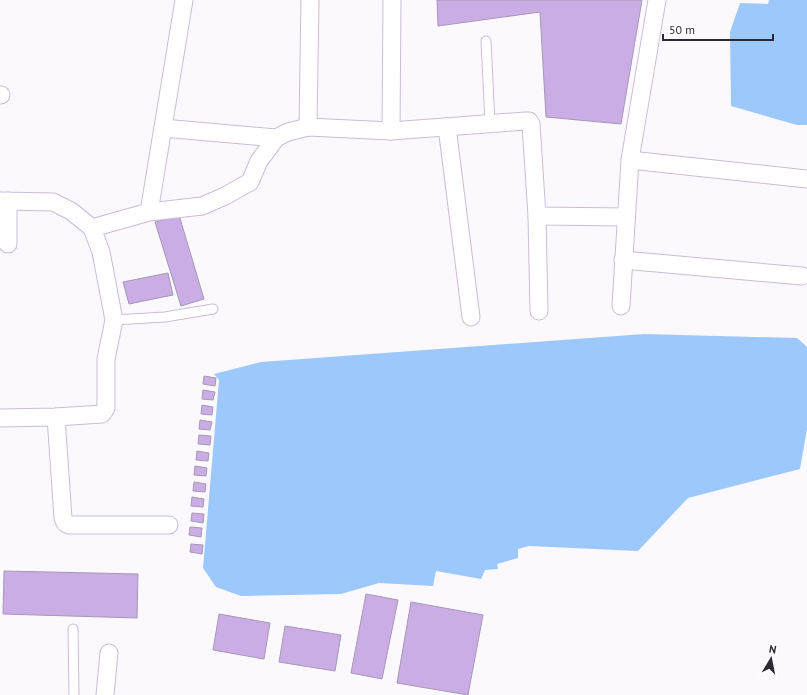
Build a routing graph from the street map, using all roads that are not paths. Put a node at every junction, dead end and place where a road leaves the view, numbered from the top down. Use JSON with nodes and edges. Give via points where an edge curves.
{"nodes":[{"id":1,"x":184,"y":0,"type":"edge"},
{"id":2,"x":310,"y":0,"type":"edge"},
{"id":3,"x":392,"y":0,"type":"edge"},
{"id":4,"x":657,"y":0,"type":"edge"},
{"id":5,"x":486,"y":41,"type":"dead end"},
{"id":6,"x":490,"y":123,"type":"junction"},
{"id":7,"x":308,"y":127,"type":"junction"},
{"id":8,"x":447,"y":127,"type":"junction"},
{"id":9,"x":162,"y":128,"type":"junction"},
{"id":10,"x":391,"y":131,"type":"junction"},
{"id":11,"x":276,"y":138,"type":"junction"},
{"id":12,"x":630,"y":160,"type":"junction"},
{"id":13,"x":807,"y":179,"type":"edge"},
{"id":14,"x":4,"y":201,"type":"edge"},
{"id":15,"x":148,"y":212,"type":"junction"},
{"id":16,"x":537,"y":216,"type":"junction"},
{"id":17,"x":626,"y":216,"type":"junction"},
{"id":18,"x":92,"y":228,"type":"junction"},
{"id":19,"x":8,"y":244,"type":"dead end"},
{"id":20,"x":623,"y":260,"type":"junction"},
{"id":21,"x":802,"y":276,"type":"dead end"},
{"id":22,"x":621,"y":306,"type":"dead end"},
{"id":23,"x":213,"y":309,"type":"dead end"},
{"id":24,"x":540,"y":311,"type":"dead end"},
{"id":25,"x":471,"y":317,"type":"dead end"},
{"id":26,"x":114,"y":320,"type":"junction"},
{"id":27,"x":56,"y":417,"type":"junction"},
{"id":28,"x":0,"y":418,"type":"edge"},
{"id":29,"x":169,"y":525,"type":"dead end"},
{"id":30,"x":73,"y":629,"type":"dead end"},
{"id":31,"x":109,"y":653,"type":"dead end"},
{"id":32,"x":74,"y":695,"type":"edge"},
{"id":33,"x":105,"y":695,"type":"edge"}],
"edges":[{"from":1,"to":9,"type":"street"},
{"from":2,"to":7,"type":"street"},
{"from":3,"to":10,"type":"street"},
{"from":4,"to":12,"type":"street"},
{"from":5,"to":6,"type":"lane"},
{"from":6,"to":8,"type":"street"},
{"from":6,"to":16,"type":"street","via":[[525,121],[532,124]]},
{"from":7,"to":10,"type":"street"},
{"from":7,"to":11,"type":"street"},
{"from":8,"to":10,"type":"street"},
{"from":8,"to":25,"type":"street"},
{"from":9,"to":11,"type":"street"},
{"from":9,"to":15,"type":"street"},
{"from":11,"to":15,"type":"street","via":[[259,161],[250,182],[202,206]]},
{"from":12,"to":13,"type":"street"},
{"from":12,"to":17,"type":"street"},
{"from":14,"to":18,"type":"street","via":[[53,202],[71,211]]},
{"from":14,"to":19,"type":"street"},
{"from":15,"to":18,"type":"street"},
{"from":16,"to":17,"type":"street"},
{"from":16,"to":24,"type":"street"},
{"from":17,"to":20,"type":"street"},
{"from":18,"to":26,"type":"street","via":[[101,252]]},
{"from":20,"to":21,"type":"street"},
{"from":20,"to":22,"type":"street"},
{"from":23,"to":26,"type":"lane","via":[[165,317]]},
{"from":26,"to":27,"type":"street","via":[[106,359],[106,408],[102,414]]},
{"from":27,"to":28,"type":"street"},
{"from":27,"to":29,"type":"street","via":[[65,523]]},
{"from":30,"to":32,"type":"lane"},
{"from":31,"to":33,"type":"street"}]}
